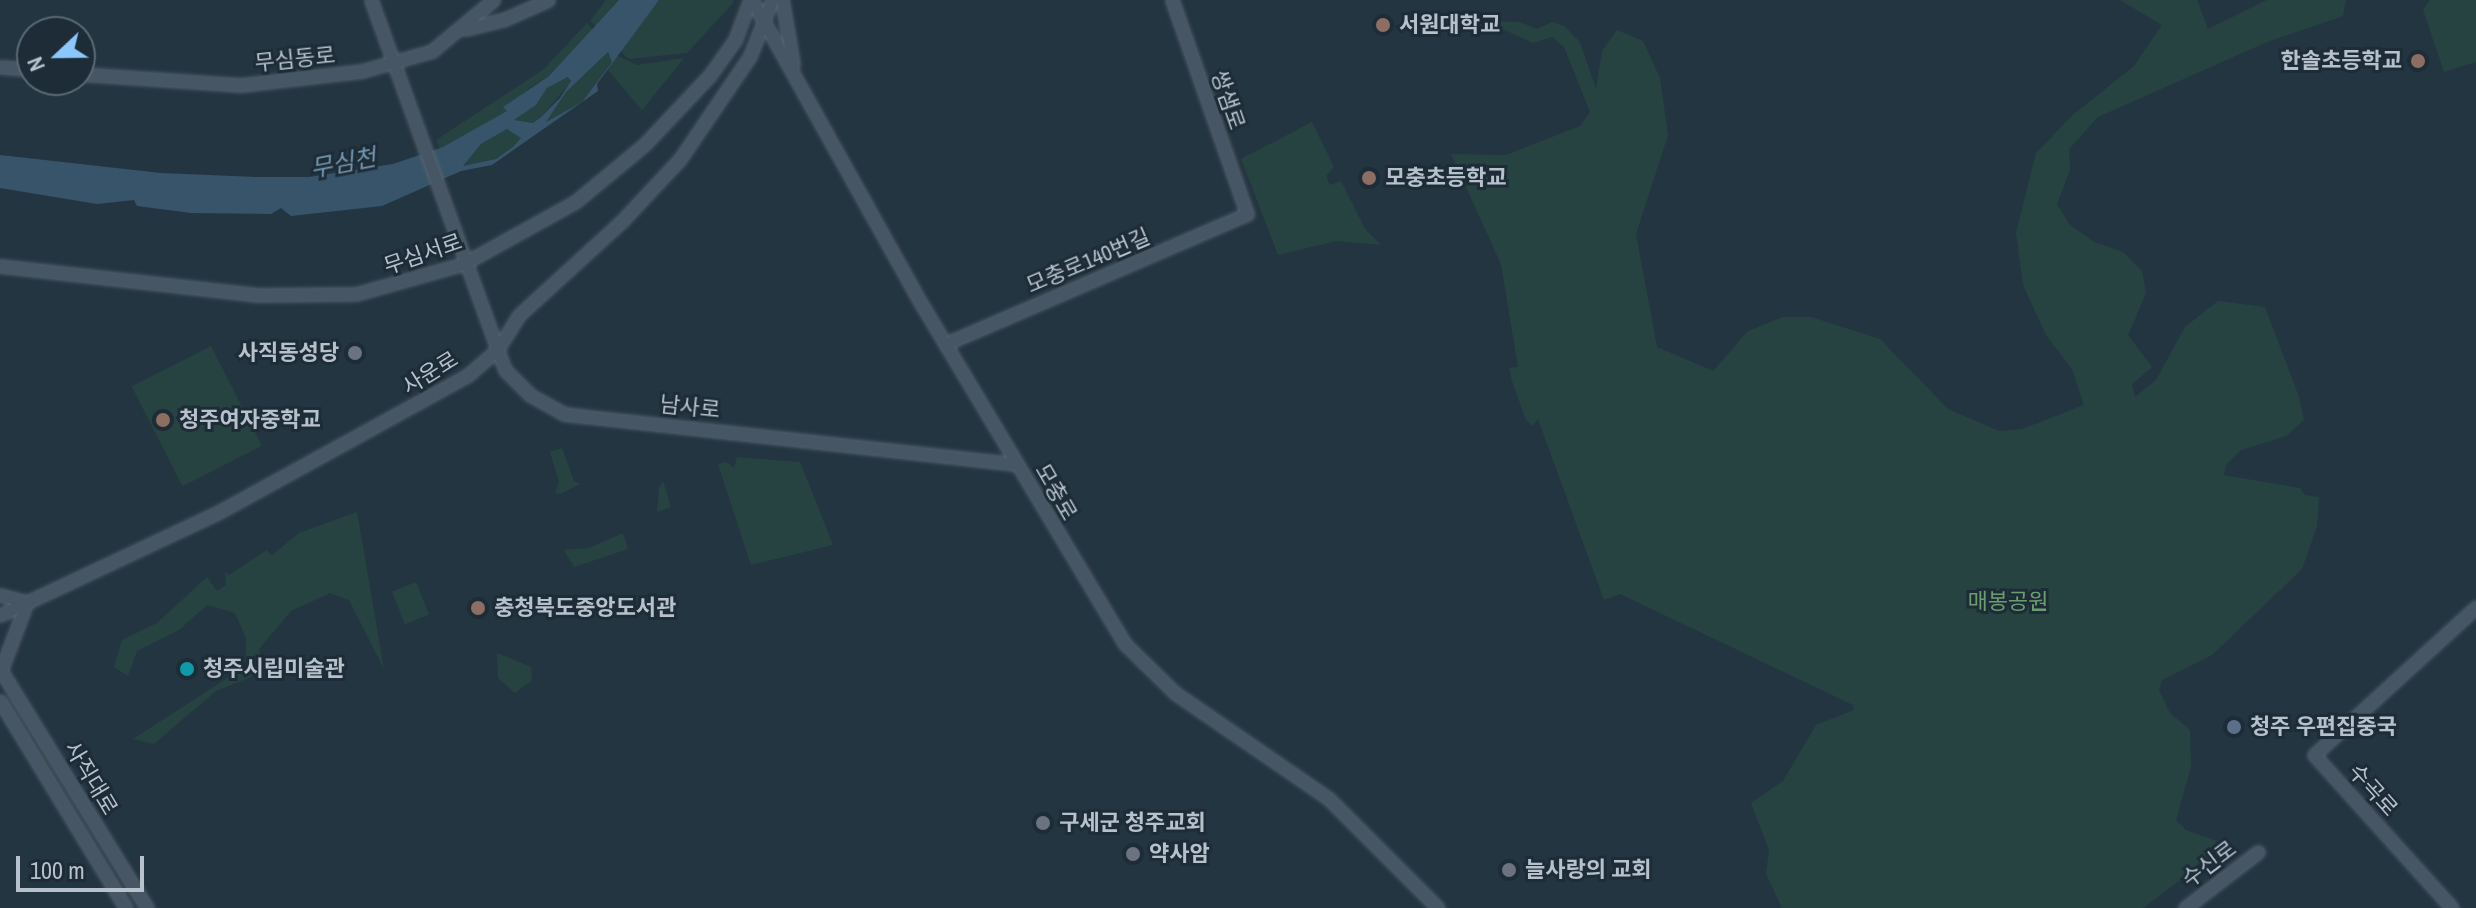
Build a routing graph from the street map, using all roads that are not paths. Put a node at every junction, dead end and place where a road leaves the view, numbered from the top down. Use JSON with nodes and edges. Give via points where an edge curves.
{"nodes":[{"id":1,"x":371,"y":0,"type":"edge"},
{"id":2,"x":493,"y":0,"type":"edge"},
{"id":3,"x":548,"y":0,"type":"edge"},
{"id":4,"x":751,"y":0,"type":"edge"},
{"id":5,"x":772,"y":0,"type":"edge"},
{"id":6,"x":782,"y":0,"type":"edge"},
{"id":7,"x":1172,"y":0,"type":"edge"},
{"id":8,"x":764,"y":23,"type":"junction"},
{"id":9,"x":464,"y":29,"type":"junction"},
{"id":10,"x":397,"y":61,"type":"junction"},
{"id":11,"x":96,"y":75,"type":"edge"},
{"id":12,"x":799,"y":83,"type":"junction"},
{"id":13,"x":1247,"y":214,"type":"joint"},
{"id":14,"x":463,"y":264,"type":"junction"},
{"id":15,"x":0,"y":266,"type":"edge"},
{"id":16,"x":945,"y":344,"type":"junction"},
{"id":17,"x":497,"y":350,"type":"junction"},
{"id":18,"x":1016,"y":464,"type":"junction"},
{"id":19,"x":0,"y":595,"type":"edge"},
{"id":20,"x":27,"y":602,"type":"junction"},
{"id":21,"x":2476,"y":607,"type":"edge"},
{"id":22,"x":0,"y":615,"type":"edge"},
{"id":23,"x":0,"y":669,"type":"edge"},
{"id":24,"x":0,"y":701,"type":"edge"},
{"id":25,"x":2258,"y":852,"type":"dead end"},
{"id":26,"x":2451,"y":907,"type":"edge"},
{"id":27,"x":126,"y":908,"type":"edge"},
{"id":28,"x":147,"y":908,"type":"edge"},
{"id":29,"x":1438,"y":908,"type":"edge"},
{"id":30,"x":2185,"y":908,"type":"edge"}],
"edges":[{"from":1,"to":10,"type":"street"},
{"from":2,"to":9,"type":"street","name":"무심동로"},
{"from":3,"to":9,"type":"street"},
{"from":4,"to":8,"type":"street","name":"모충로"},
{"from":4,"to":14,"type":"street","name":"무심서로","via":[[735,40],[710,75],[645,144],[575,202]]},
{"from":5,"to":8,"type":"street"},
{"from":6,"to":12,"type":"street"},
{"from":7,"to":13,"type":"street","name":"쌍샘로"},
{"from":8,"to":12,"type":"street","name":"모충로"},
{"from":8,"to":17,"type":"street","name":"사운로","via":[[750,56],[680,159],[621,222],[519,315]]},
{"from":9,"to":10,"type":"street","name":"무심동로","via":[[432,51]]},
{"from":10,"to":11,"type":"street","name":"무심동로","via":[[362,71],[241,85]]},
{"from":10,"to":14,"type":"street","name":"남사로"},
{"from":12,"to":16,"type":"street","name":"모충로"},
{"from":13,"to":16,"type":"street","name":"모충로140번길"},
{"from":14,"to":15,"type":"street","name":"무심서로","via":[[356,294],[258,295]]},
{"from":14,"to":17,"type":"street","name":"남사로"},
{"from":16,"to":18,"type":"street","name":"모충로"},
{"from":17,"to":18,"type":"street","name":"남사로","via":[[505,370],[530,395],[564,414]]},
{"from":17,"to":20,"type":"street","name":"사운로","via":[[468,375],[341,449]]},
{"from":18,"to":29,"type":"street","name":"모충로","via":[[1110,622],[1142,664],[1323,794]]},
{"from":19,"to":20,"type":"street"},
{"from":20,"to":22,"type":"street","name":"사운로"},
{"from":20,"to":23,"type":"street"},
{"from":21,"to":26,"type":"street","name":"수곡로","via":[[2314,755]]},
{"from":23,"to":28,"type":"street","name":"사직대로"},
{"from":24,"to":27,"type":"street","name":"사직대로"},
{"from":25,"to":30,"type":"street","name":"수신로"}]}
